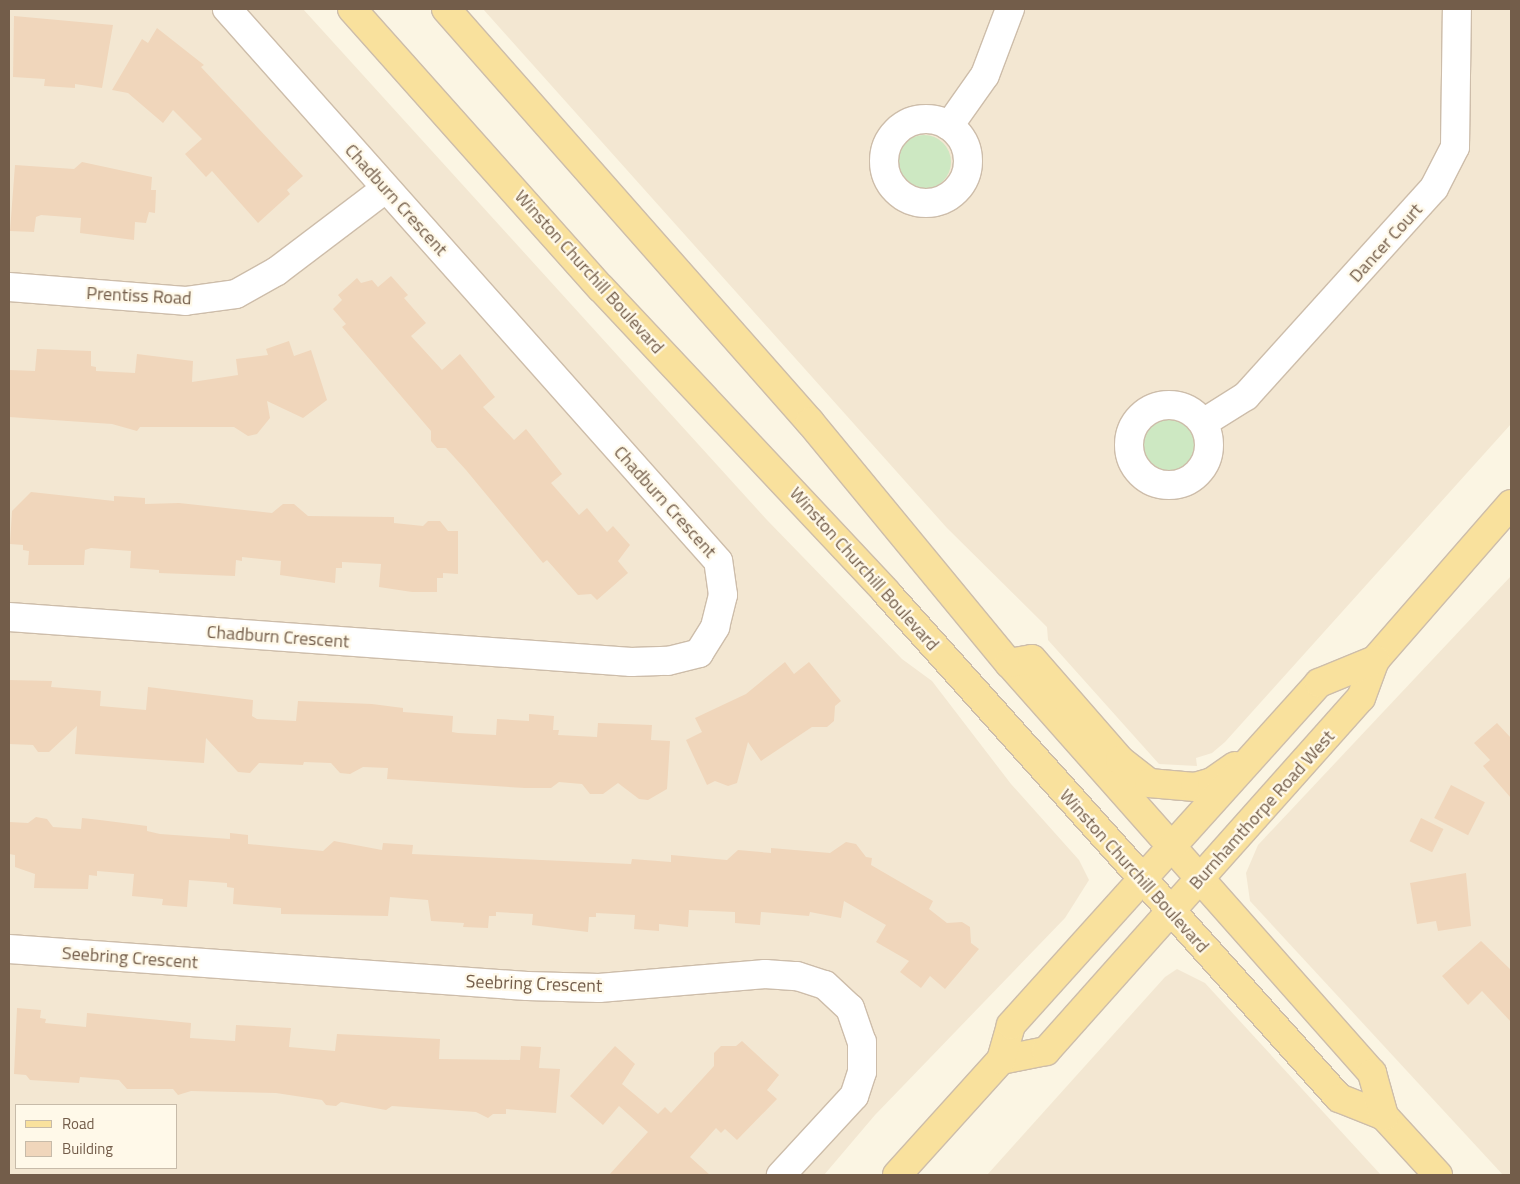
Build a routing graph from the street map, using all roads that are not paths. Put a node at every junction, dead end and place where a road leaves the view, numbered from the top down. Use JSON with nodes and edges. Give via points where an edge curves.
{"nodes":[{"id":1,"x":227,"y":9,"type":"edge"},
{"id":2,"x":352,"y":9,"type":"edge"},
{"id":3,"x":446,"y":9,"type":"edge"},
{"id":4,"x":1010,"y":9,"type":"edge"},
{"id":5,"x":1457,"y":9,"type":"edge"},
{"id":6,"x":949,"y":126,"type":"dead end"},
{"id":7,"x":385,"y":189,"type":"junction"},
{"id":8,"x":9,"y":286,"type":"edge"},
{"id":9,"x":1203,"y":423,"type":"dead end"},
{"id":10,"x":1511,"y":504,"type":"edge"},
{"id":11,"x":9,"y":617,"type":"edge"},
{"id":12,"x":1375,"y":660,"type":"junction"},
{"id":13,"x":1009,"y":663,"type":"junction"},
{"id":14,"x":1319,"y":682,"type":"junction"},
{"id":15,"x":1172,"y":847,"type":"junction"},
{"id":16,"x":1200,"y":879,"type":"junction"},
{"id":17,"x":1143,"y":880,"type":"junction"},
{"id":18,"x":1172,"y":912,"type":"junction"},
{"id":19,"x":9,"y":949,"type":"edge"},
{"id":20,"x":1001,"y":1060,"type":"junction"},
{"id":21,"x":1384,"y":1116,"type":"junction"},
{"id":22,"x":781,"y":1175,"type":"edge"},
{"id":23,"x":898,"y":1175,"type":"edge"},
{"id":24,"x":1438,"y":1175,"type":"edge"}],
"edges":[{"from":1,"to":7,"type":"street","name":"Chadburn Crescent"},
{"from":2,"to":17,"type":"main road","name":"Winston Churchill Boulevard","via":[[601,288],[886,592]]},
{"from":3,"to":13,"type":"main road","name":"Winston Churchill Boulevard","via":[[810,422]]},
{"from":4,"to":6,"type":"street","via":[[985,75]]},
{"from":5,"to":9,"type":"street","name":"Dancer Court","via":[[1455,147],[1434,188],[1246,396]]},
{"from":7,"to":8,"type":"street","name":"Prentiss Road","via":[[277,271],[236,294],[185,301]]},
{"from":7,"to":11,"type":"street","name":"Chadburn Crescent","via":[[718,561],[723,595],[715,627],[699,653],[668,661],[632,662]]},
{"from":10,"to":12,"type":"main road","name":"Burnhamthorpe Road West"},
{"from":12,"to":14,"type":"main road","name":"Burnhamthorpe Road West"},
{"from":12,"to":16,"type":"main road","name":"Burnhamthorpe Road West","via":[[1361,698]]},
{"from":13,"to":14,"type":"main road","via":[[1032,659],[1140,778],[1161,786],[1183,788],[1212,782],[1235,766],[1300,696]]},
{"from":13,"to":15,"type":"main road","name":"Winston Churchill Boulevard"},
{"from":14,"to":15,"type":"main road","name":"Burnhamthorpe Road West"},
{"from":15,"to":16,"type":"main road","name":"Winston Churchill Boulevard"},
{"from":15,"to":17,"type":"main road","name":"Burnhamthorpe Road West"},
{"from":16,"to":18,"type":"main road","name":"Burnhamthorpe Road West"},
{"from":16,"to":21,"type":"main road","name":"Winston Churchill Boulevard","via":[[1372,1073]]},
{"from":17,"to":18,"type":"main road","name":"Winston Churchill Boulevard"},
{"from":17,"to":20,"type":"main road","name":"Burnhamthorpe Road West","via":[[1011,1025]]},
{"from":18,"to":20,"type":"main road","name":"Burnhamthorpe Road West","via":[[1046,1052]]},
{"from":18,"to":21,"type":"main road","name":"Winston Churchill Boulevard","via":[[1340,1098]]},
{"from":19,"to":22,"type":"street","name":"Seebring Crescent","via":[[527,986],[599,988],[765,974],[798,976],[826,985],[850,1008],[862,1042],[862,1072],[854,1096]]},
{"from":20,"to":23,"type":"main road","name":"Burnhamthorpe Road West"},
{"from":21,"to":24,"type":"main road","name":"Winston Churchill Boulevard"}]}
